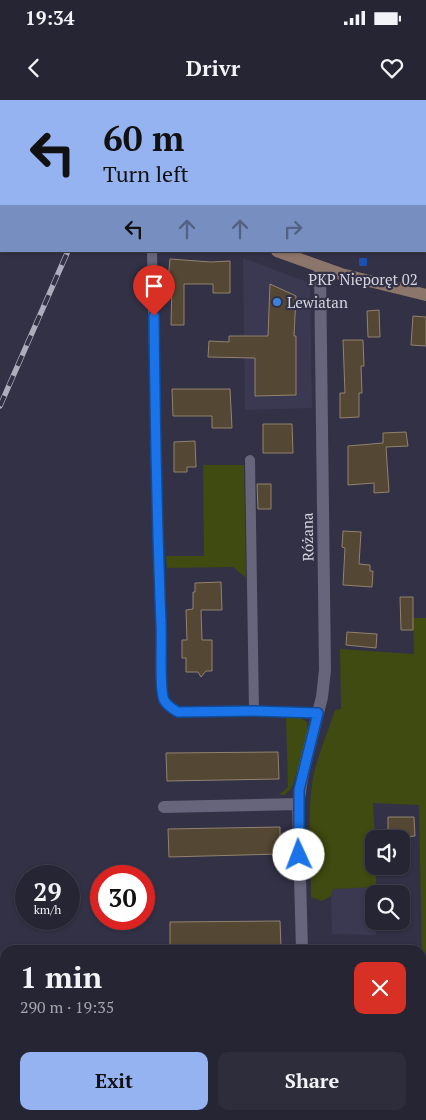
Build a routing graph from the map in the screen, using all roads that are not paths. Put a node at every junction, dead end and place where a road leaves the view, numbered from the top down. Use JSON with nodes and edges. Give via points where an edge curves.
{"nodes":[{"id":1,"x":152,"y":252,"type":"edge"},
{"id":2,"x":280,"y":252,"type":"edge"},
{"id":3,"x":320,"y":267,"type":"junction"},
{"id":4,"x":426,"y":295,"type":"edge"},
{"id":5,"x":250,"y":460,"type":"dead end"},
{"id":6,"x":254,"y":711,"type":"junction"},
{"id":7,"x":318,"y":713,"type":"junction"},
{"id":8,"x":298,"y":804,"type":"junction"},
{"id":9,"x":164,"y":807,"type":"dead end"},
{"id":10,"x":302,"y":945,"type":"edge"}],
"edges":[{"from":1,"to":6,"type":"lane","via":[[164,701],[178,712]]},
{"from":2,"to":3,"type":"main road"},
{"from":3,"to":4,"type":"main road"},
{"from":3,"to":7,"type":"street","name":"Różana","via":[[325,647]]},
{"from":5,"to":6,"type":"lane"},
{"from":6,"to":7,"type":"lane"},
{"from":7,"to":8,"type":"street","name":"Różana"},
{"from":8,"to":9,"type":"street"},
{"from":8,"to":10,"type":"street","name":"Różana"}]}
